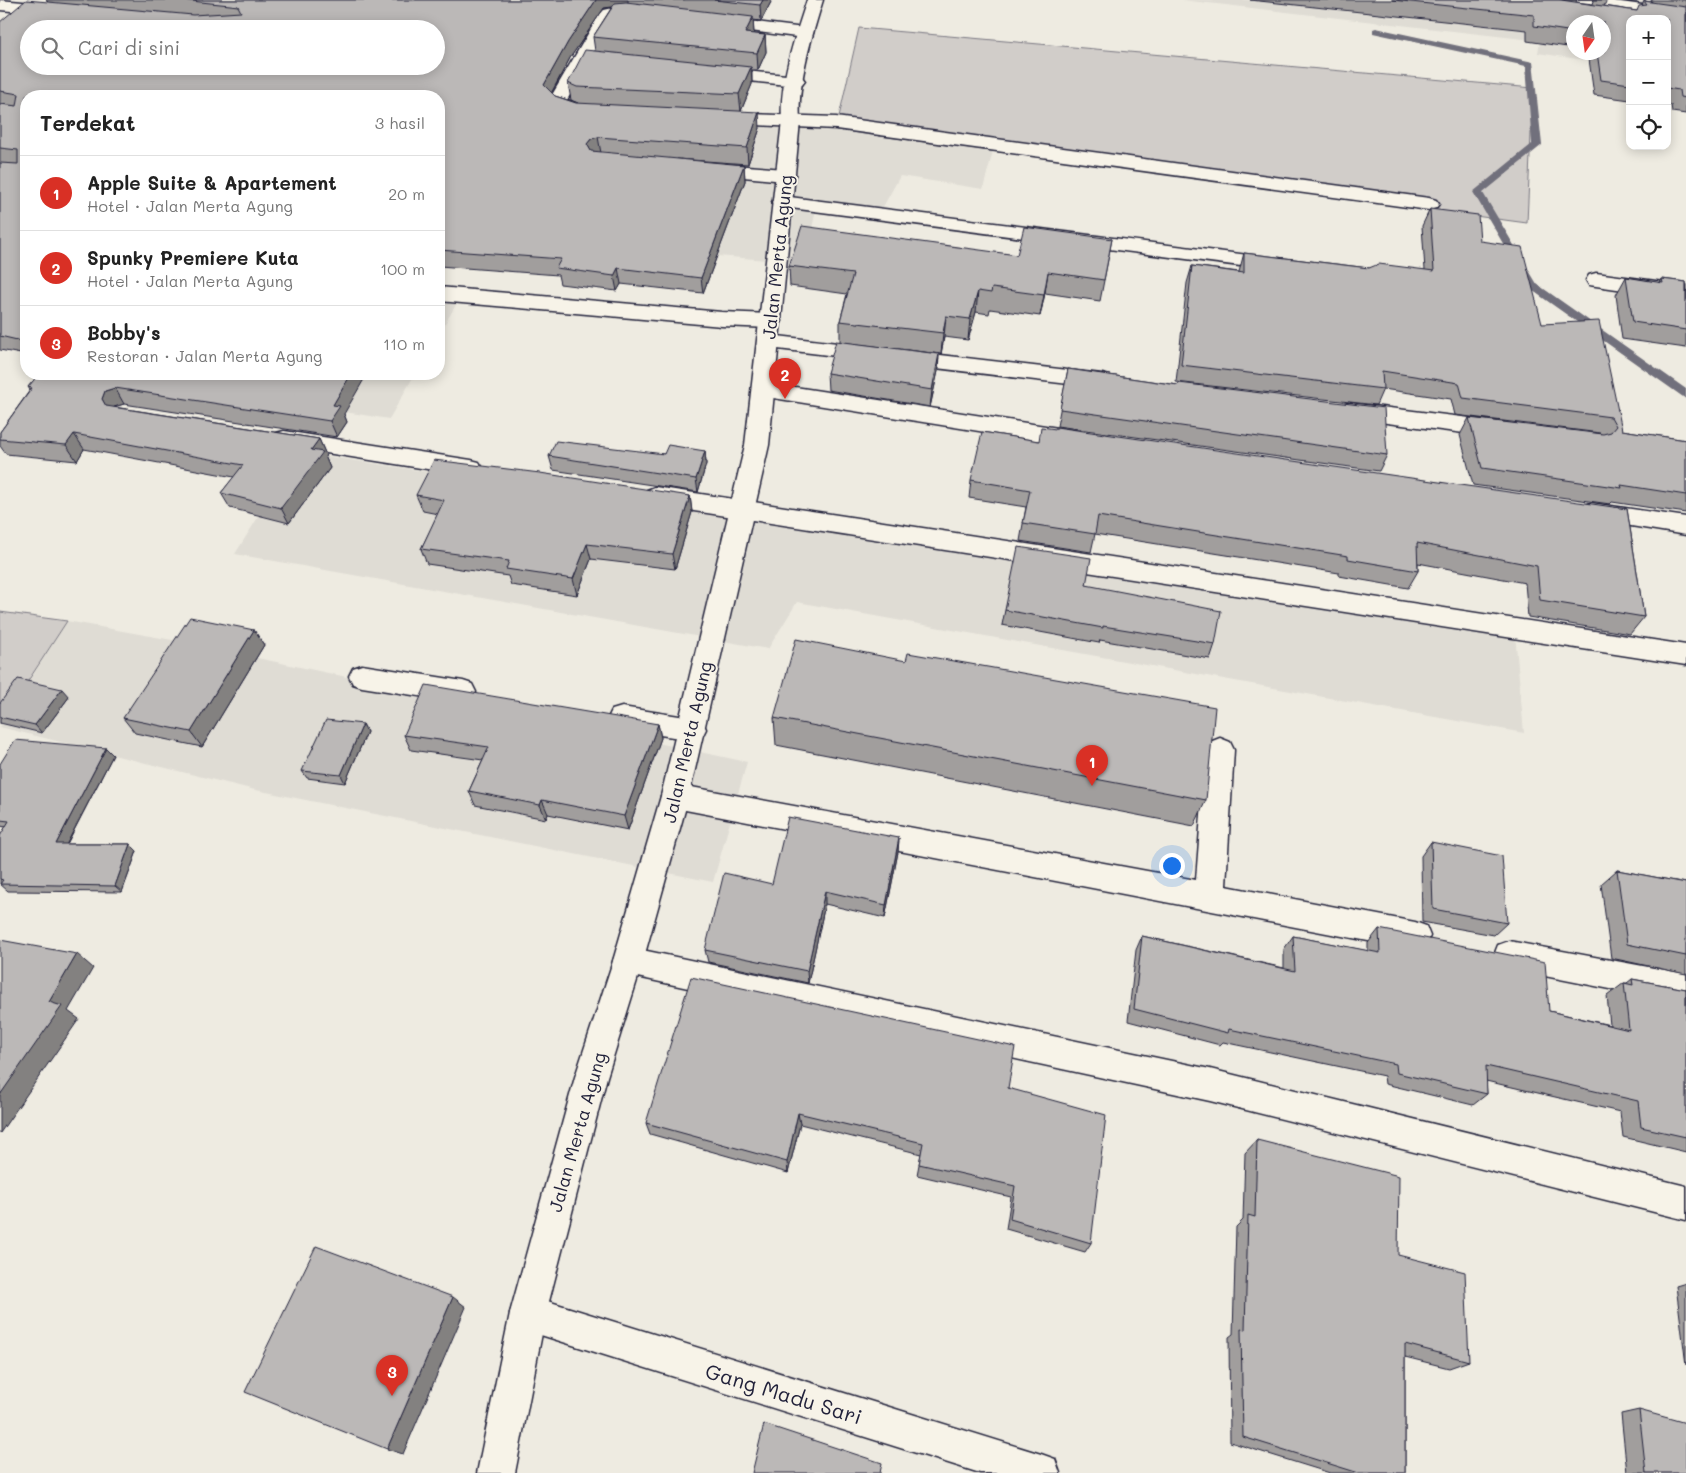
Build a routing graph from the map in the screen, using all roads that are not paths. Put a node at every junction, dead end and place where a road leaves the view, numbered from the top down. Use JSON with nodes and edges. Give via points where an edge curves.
{"nodes":[{"id":1,"x":815,"y":0,"type":"edge"},
{"id":2,"x":1572,"y":3,"type":"edge"},
{"id":3,"x":0,"y":5,"type":"edge"},
{"id":4,"x":68,"y":12,"type":"edge"},
{"id":5,"x":637,"y":13,"type":"edge"},
{"id":6,"x":1686,"y":16,"type":"edge"},
{"id":7,"x":1626,"y":18,"type":"edge"},
{"id":8,"x":696,"y":20,"type":"edge"},
{"id":9,"x":1671,"y":25,"type":"edge"},
{"id":10,"x":1686,"y":27,"type":"edge"},
{"id":11,"x":804,"y":33,"type":"junction"},
{"id":12,"x":581,"y":59,"type":"junction"},
{"id":13,"x":600,"y":61,"type":"edge"},
{"id":14,"x":698,"y":71,"type":"edge"},
{"id":15,"x":796,"y":81,"type":"junction"},
{"id":16,"x":604,"y":112,"type":"edge"},
{"id":17,"x":707,"y":118,"type":"edge"},
{"id":18,"x":791,"y":121,"type":"junction"},
{"id":19,"x":690,"y":168,"type":"edge"},
{"id":20,"x":786,"y":175,"type":"junction"},
{"id":21,"x":782,"y":202,"type":"junction"},
{"id":22,"x":1428,"y":204,"type":"dead end"},
{"id":23,"x":1294,"y":267,"type":"edge"},
{"id":24,"x":1596,"y":280,"type":"dead end"},
{"id":25,"x":1686,"y":292,"type":"edge"},
{"id":26,"x":445,"y":295,"type":"edge"},
{"id":27,"x":770,"y":331,"type":"junction"},
{"id":28,"x":1118,"y":383,"type":"edge"},
{"id":29,"x":763,"y":390,"type":"junction"},
{"id":30,"x":1323,"y":408,"type":"edge"},
{"id":31,"x":1526,"y":433,"type":"edge"},
{"id":32,"x":261,"y":436,"type":"edge"},
{"id":33,"x":1101,"y":442,"type":"edge"},
{"id":34,"x":496,"y":472,"type":"edge"},
{"id":35,"x":633,"y":493,"type":"edge"},
{"id":36,"x":741,"y":509,"type":"junction"},
{"id":37,"x":1567,"y":509,"type":"edge"},
{"id":38,"x":1686,"y":526,"type":"edge"},
{"id":39,"x":1686,"y":655,"type":"edge"},
{"id":40,"x":362,"y":676,"type":"dead end"},
{"id":41,"x":488,"y":696,"type":"edge"},
{"id":42,"x":595,"y":714,"type":"edge"},
{"id":43,"x":692,"y":729,"type":"junction"},
{"id":44,"x":1220,"y":750,"type":"dead end"},
{"id":45,"x":675,"y":796,"type":"junction"},
{"id":46,"x":1210,"y":896,"type":"junction"},
{"id":47,"x":1443,"y":942,"type":"edge"},
{"id":48,"x":1482,"y":949,"type":"edge"},
{"id":49,"x":628,"y":961,"type":"junction"},
{"id":50,"x":1686,"y":989,"type":"edge"},
{"id":51,"x":1686,"y":1203,"type":"edge"},
{"id":52,"x":528,"y":1313,"type":"junction"},
{"id":53,"x":496,"y":1473,"type":"edge"},
{"id":54,"x":1041,"y":1473,"type":"edge"}],
"edges":[{"from":1,"to":11,"type":"street","name":"Jalan Merta Agung"},
{"from":2,"to":6,"type":"street"},
{"from":2,"to":7,"type":"street"},
{"from":3,"to":4,"type":"street"},
{"from":5,"to":12,"type":"street","via":[[610,14]]},
{"from":8,"to":11,"type":"street"},
{"from":9,"to":10,"type":"street"},
{"from":11,"to":15,"type":"street","name":"Jalan Merta Agung"},
{"from":12,"to":13,"type":"street"},
{"from":12,"to":16,"type":"street","via":[[558,102],[565,108]]},
{"from":14,"to":15,"type":"street"},
{"from":15,"to":18,"type":"street","name":"Jalan Merta Agung","via":[[790,107]]},
{"from":17,"to":18,"type":"street"},
{"from":18,"to":20,"type":"street","name":"Jalan Merta Agung"},
{"from":18,"to":22,"type":"street","via":[[836,124]]},
{"from":19,"to":20,"type":"street"},
{"from":20,"to":21,"type":"street","name":"Jalan Merta Agung"},
{"from":21,"to":23,"type":"street"},
{"from":21,"to":27,"type":"street","name":"Jalan Merta Agung"},
{"from":24,"to":25,"type":"street"},
{"from":26,"to":27,"type":"street","via":[[722,319]]},
{"from":27,"to":28,"type":"street"},
{"from":27,"to":29,"type":"street","name":"Jalan Merta Agung"},
{"from":29,"to":33,"type":"street"},
{"from":29,"to":36,"type":"street","name":"Jalan Merta Agung","via":[[757,445]]},
{"from":30,"to":31,"type":"street"},
{"from":32,"to":34,"type":"street"},
{"from":35,"to":36,"type":"street"},
{"from":36,"to":39,"type":"street"},
{"from":36,"to":43,"type":"street","name":"Jalan Merta Agung"},
{"from":37,"to":38,"type":"street"},
{"from":40,"to":41,"type":"street"},
{"from":42,"to":43,"type":"street"},
{"from":43,"to":45,"type":"street","name":"Jalan Merta Agung"},
{"from":44,"to":46,"type":"street"},
{"from":45,"to":46,"type":"street"},
{"from":45,"to":49,"type":"street","name":"Jalan Merta Agung"},
{"from":46,"to":47,"type":"street"},
{"from":48,"to":50,"type":"street"},
{"from":49,"to":51,"type":"street","via":[[1210,1085]]},
{"from":49,"to":52,"type":"street","name":"Jalan Merta Agung","via":[[591,1077]]},
{"from":52,"to":53,"type":"street","name":"Jalan Merta Agung"},
{"from":52,"to":54,"type":"street","name":"Gang Madu Sari"}]}
